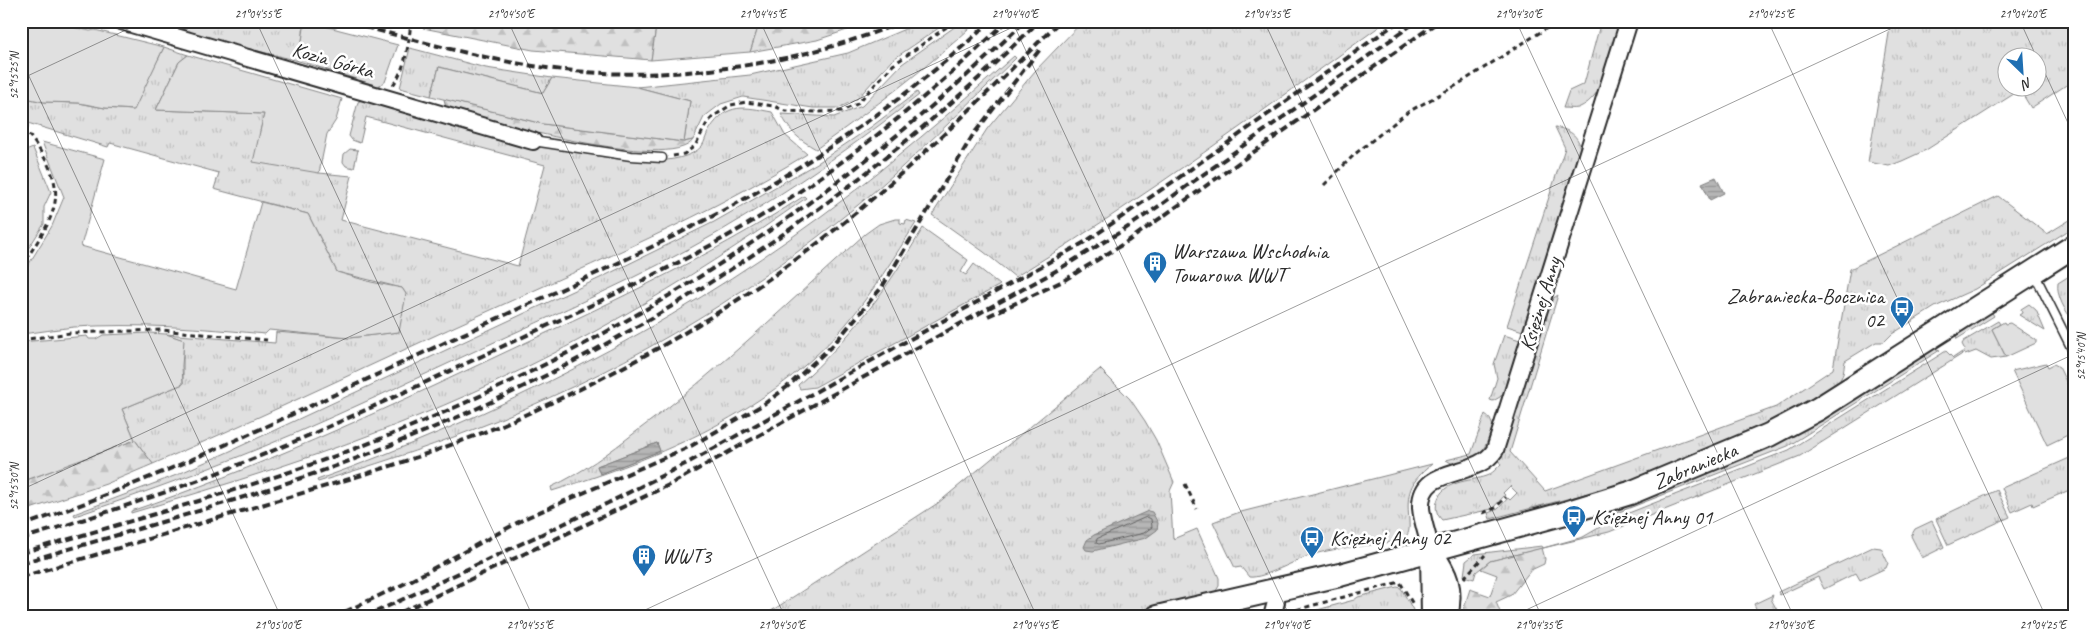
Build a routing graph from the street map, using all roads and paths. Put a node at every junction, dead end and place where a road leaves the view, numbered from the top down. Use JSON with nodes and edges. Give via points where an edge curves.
{"nodes":[{"id":1,"x":121,"y":21,"type":"edge"},
{"id":2,"x":411,"y":21,"type":"edge"},
{"id":3,"x":955,"y":21,"type":"edge"},
{"id":4,"x":1558,"y":21,"type":"edge"},
{"id":5,"x":1629,"y":21,"type":"edge"},
{"id":6,"x":384,"y":97,"type":"junction"},
{"id":7,"x":22,"y":126,"type":"edge"},
{"id":8,"x":533,"y":141,"type":"joint"},
{"id":9,"x":662,"y":158,"type":"joint"},
{"id":10,"x":1324,"y":185,"type":"dead end"},
{"id":11,"x":2074,"y":246,"type":"edge"},
{"id":12,"x":21,"y":267,"type":"edge"},
{"id":13,"x":2033,"y":271,"type":"junction"},
{"id":14,"x":21,"y":340,"type":"edge"},
{"id":15,"x":267,"y":340,"type":"dead end"},
{"id":16,"x":2074,"y":354,"type":"edge"},
{"id":17,"x":1185,"y":484,"type":"dead end"},
{"id":18,"x":1506,"y":497,"type":"dead end"},
{"id":19,"x":1197,"y":510,"type":"dead end"},
{"id":20,"x":1483,"y":513,"type":"dead end"},
{"id":21,"x":1431,"y":550,"type":"junction"},
{"id":22,"x":1488,"y":552,"type":"dead end"},
{"id":23,"x":1461,"y":580,"type":"dead end"},
{"id":24,"x":1275,"y":590,"type":"junction"},
{"id":25,"x":1424,"y":613,"type":"edge"},
{"id":26,"x":1272,"y":615,"type":"edge"},
{"id":27,"x":1159,"y":617,"type":"edge"},
{"id":28,"x":1447,"y":617,"type":"edge"}],
"edges":[{"from":1,"to":6,"type":"street","name":"Kozia Górka"},
{"from":2,"to":6,"type":"path","via":[[398,78]]},
{"from":3,"to":9,"type":"path","via":[[893,65],[857,104],[842,111],[817,112],[785,111],[746,102],[732,105],[707,123],[695,146],[684,154]]},
{"from":4,"to":10,"type":"path","via":[[1408,112],[1355,154]]},
{"from":5,"to":21,"type":"street","name":"Księżnej Anny","via":[[1495,450],[1478,466],[1436,479],[1422,499],[1421,509]]},
{"from":6,"to":8,"type":"street","name":"Kozia Górka"},
{"from":7,"to":12,"type":"path","via":[[51,170],[56,207],[48,226]]},
{"from":8,"to":9,"type":"lane"},
{"from":11,"to":13,"type":"main road","name":"Zabraniecka"},
{"from":13,"to":16,"type":"lane"},
{"from":13,"to":21,"type":"main road","name":"Zabraniecka","via":[[1818,409],[1769,435],[1630,493]]},
{"from":14,"to":15,"type":"path","via":[[70,333],[161,330]]},
{"from":17,"to":19,"type":"path"},
{"from":18,"to":20,"type":"path","via":[[1495,508]]},
{"from":21,"to":24,"type":"main road","name":"Zabraniecka"},
{"from":21,"to":25,"type":"street","name":"Księżnej Anny"},
{"from":21,"to":28,"type":"street","name":"Księżnej Anny","via":[[1446,572],[1450,586]]},
{"from":22,"to":23,"type":"path"},
{"from":24,"to":26,"type":"street"},
{"from":24,"to":27,"type":"main road","name":"Zabraniecka"},
{"from":25,"to":26,"type":"path","via":[[1400,582]]}]}
